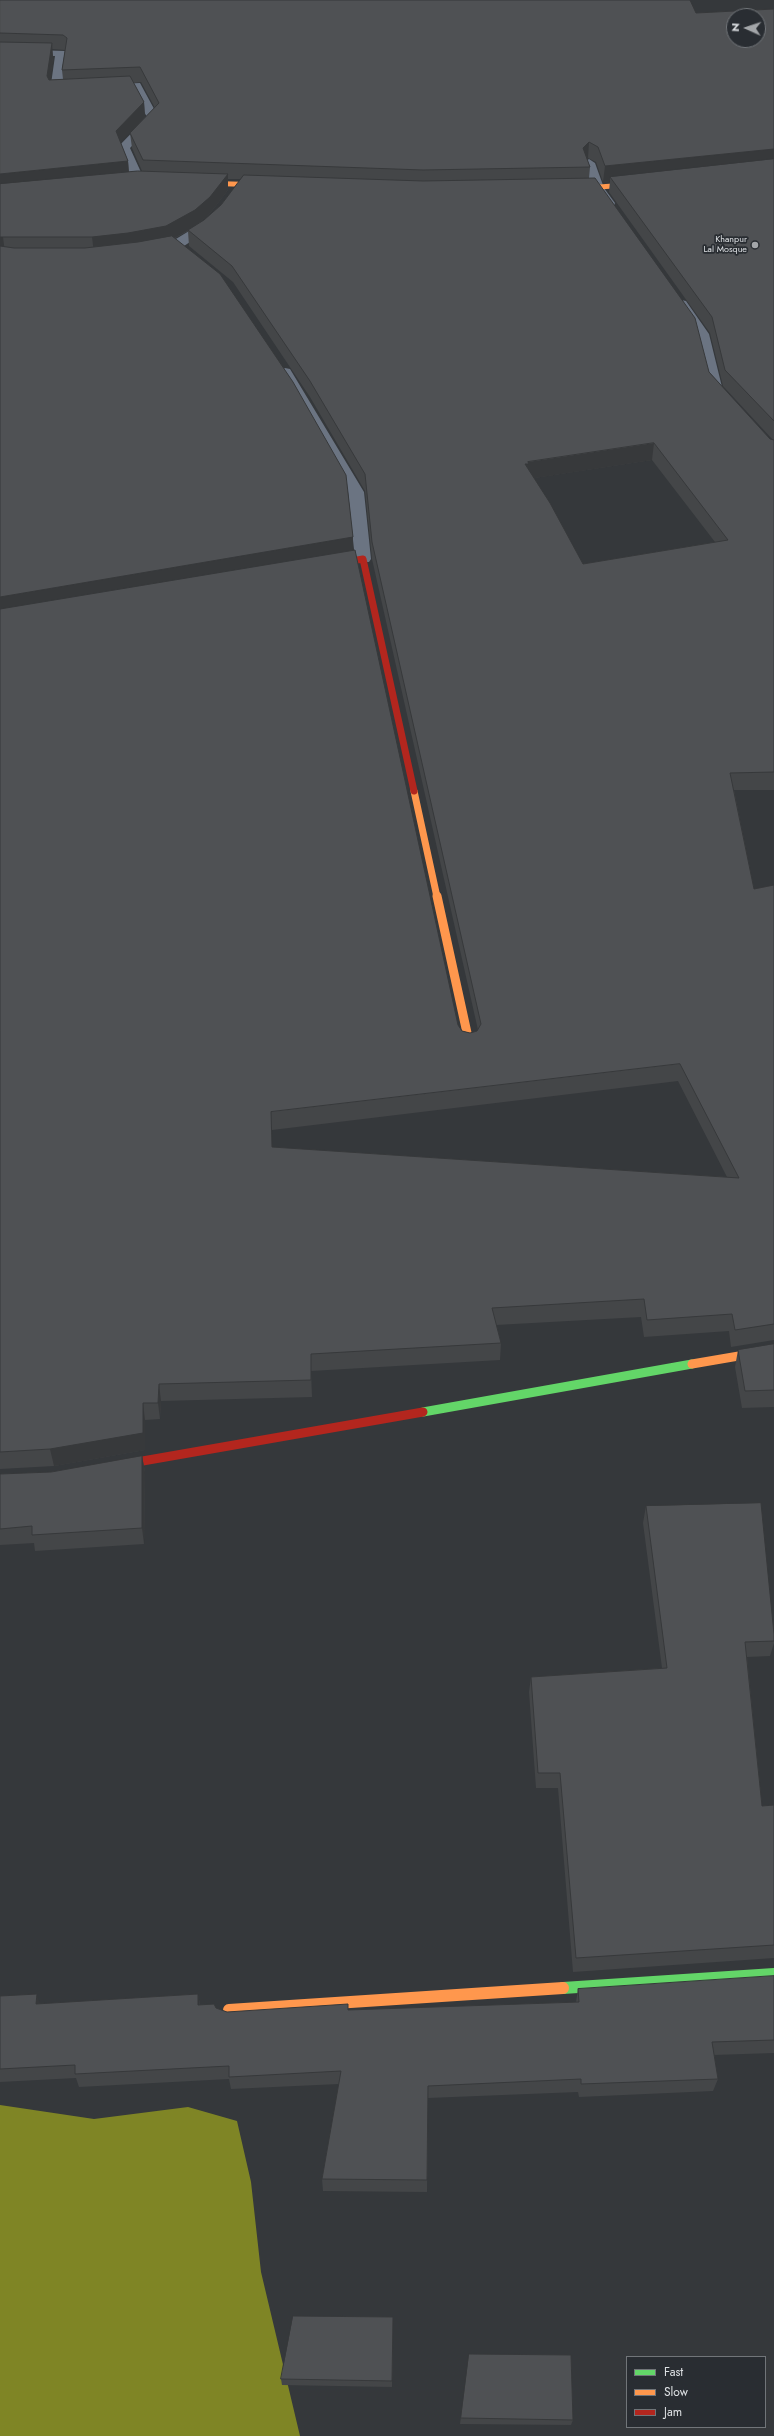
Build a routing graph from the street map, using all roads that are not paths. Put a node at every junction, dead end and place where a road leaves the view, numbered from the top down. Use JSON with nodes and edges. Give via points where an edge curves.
{"nodes":[{"id":1,"x":0,"y":52,"type":"edge"},
{"id":2,"x":589,"y":163,"type":"edge"},
{"id":3,"x":139,"y":181,"type":"edge"},
{"id":4,"x":186,"y":182,"type":"edge"},
{"id":5,"x":652,"y":182,"type":"edge"},
{"id":6,"x":273,"y":185,"type":"edge"},
{"id":7,"x":598,"y":188,"type":"junction"},
{"id":8,"x":559,"y":189,"type":"edge"},
{"id":9,"x":221,"y":212,"type":"edge"},
{"id":10,"x":616,"y":214,"type":"edge"},
{"id":11,"x":138,"y":254,"type":"edge"},
{"id":12,"x":675,"y":296,"type":"edge"},
{"id":13,"x":276,"y":359,"type":"edge"},
{"id":14,"x":737,"y":411,"type":"edge"},
{"id":15,"x":363,"y":559,"type":"junction"},
{"id":16,"x":317,"y":567,"type":"edge"},
{"id":17,"x":469,"y":1042,"type":"edge"},
{"id":18,"x":774,"y":1350,"type":"edge"},
{"id":19,"x":101,"y":1469,"type":"edge"},
{"id":20,"x":774,"y":1974,"type":"edge"},
{"id":21,"x":228,"y":2010,"type":"edge"}],
"edges":[{"from":1,"to":3,"type":"street","via":[[61,53],[56,91],[136,86],[153,118],[124,147]]},
{"from":2,"to":7,"type":"street"},
{"from":4,"to":6,"type":"street","via":[[238,190]]},
{"from":5,"to":7,"type":"street"},
{"from":7,"to":8,"type":"street"},
{"from":7,"to":10,"type":"street"},
{"from":9,"to":11,"type":"street","via":[[181,250]]},
{"from":12,"to":14,"type":"street","via":[[702,334],[715,388]]},
{"from":13,"to":15,"type":"street","via":[[302,398],[356,492]]},
{"from":15,"to":16,"type":"street"},
{"from":15,"to":17,"type":"street"},
{"from":18,"to":19,"type":"street"},
{"from":20,"to":21,"type":"street"}]}
